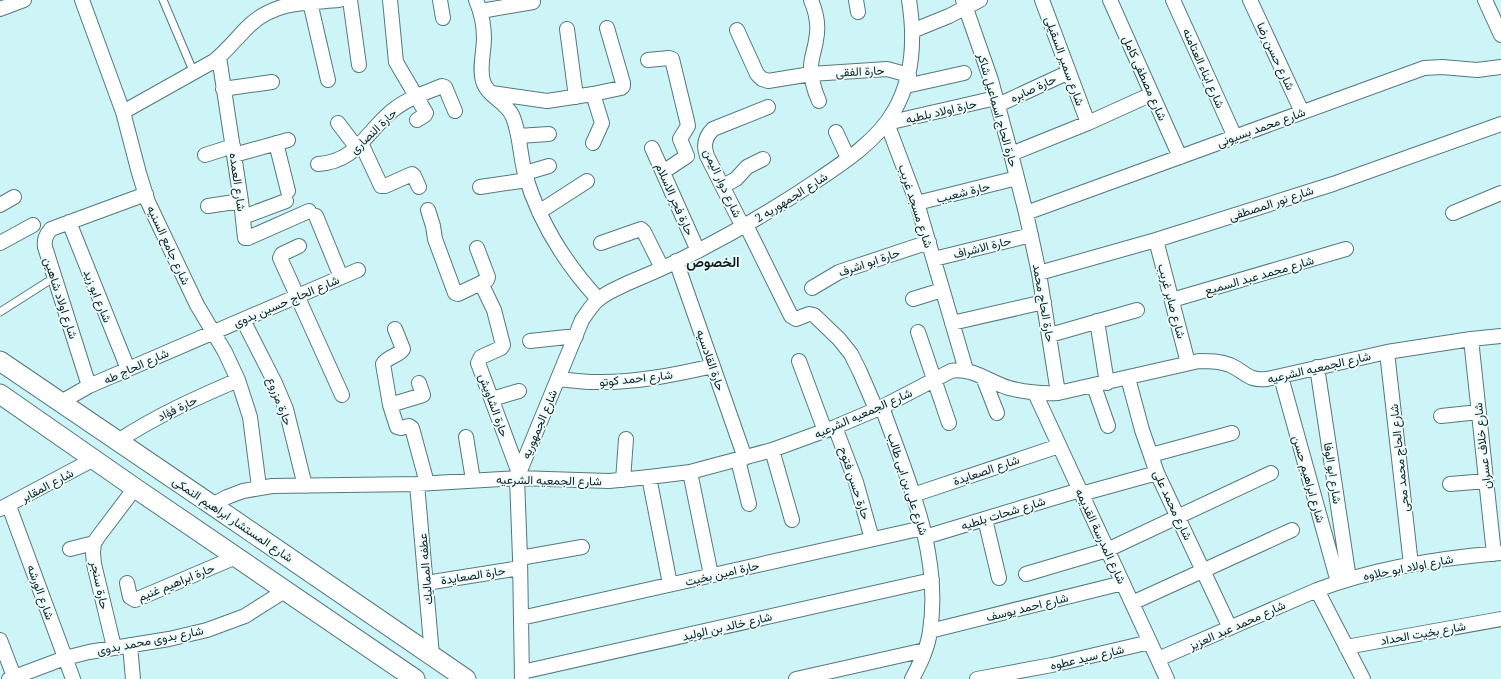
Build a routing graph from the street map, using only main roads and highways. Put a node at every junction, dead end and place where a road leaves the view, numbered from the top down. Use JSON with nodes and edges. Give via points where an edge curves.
{"nodes":[{"id":1,"x":0,"y":361,"type":"edge"},
{"id":2,"x":0,"y":394,"type":"edge"},
{"id":3,"x":414,"y":679,"type":"edge"},
{"id":4,"x":466,"y":679,"type":"edge"}],
"edges":[{"from":1,"to":4,"type":"main road","name":"شارع المستشار ابراهيم النمكى"},
{"from":2,"to":3,"type":"main road"}]}
